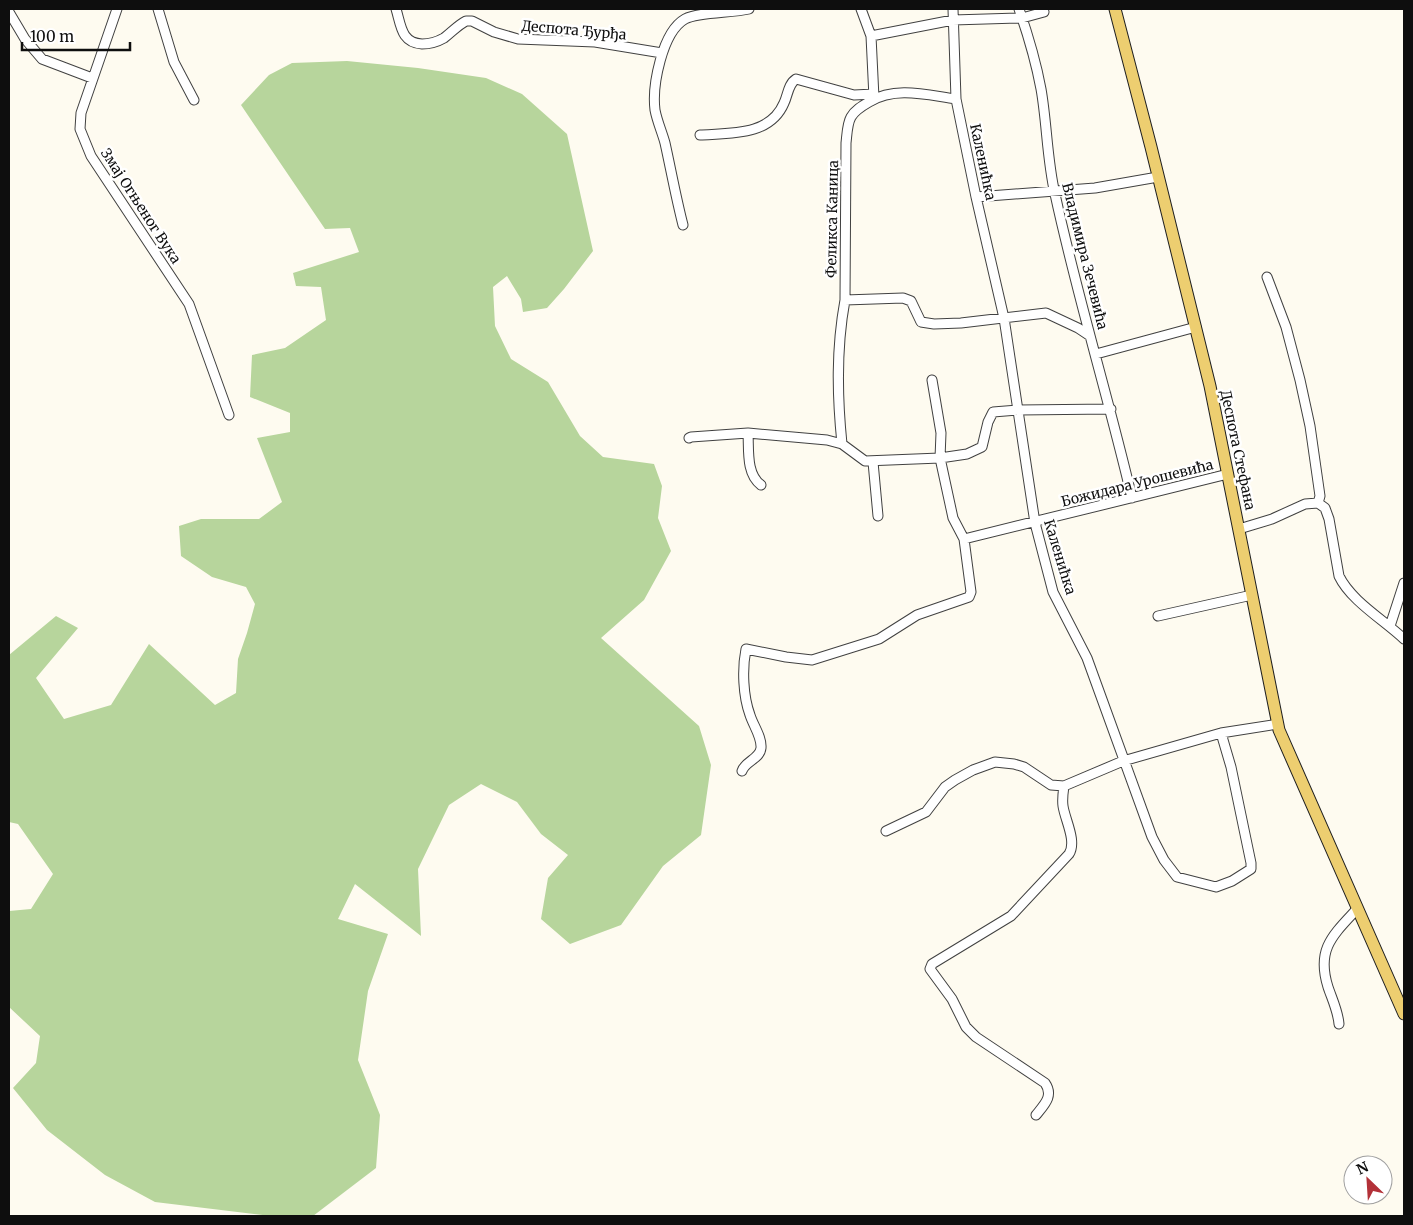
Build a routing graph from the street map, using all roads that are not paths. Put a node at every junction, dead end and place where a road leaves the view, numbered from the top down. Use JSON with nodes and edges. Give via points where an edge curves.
{"nodes":[{"id":1,"x":117,"y":9,"type":"edge"},
{"id":2,"x":158,"y":9,"type":"edge"},
{"id":3,"x":396,"y":9,"type":"edge"},
{"id":4,"x":749,"y":9,"type":"edge"},
{"id":5,"x":861,"y":9,"type":"edge"},
{"id":6,"x":953,"y":9,"type":"edge"},
{"id":7,"x":1019,"y":9,"type":"edge"},
{"id":8,"x":1115,"y":9,"type":"edge"},
{"id":9,"x":1044,"y":12,"type":"dead end"},
{"id":10,"x":10,"y":15,"type":"edge"},
{"id":11,"x":1022,"y":18,"type":"junction"},
{"id":12,"x":953,"y":20,"type":"junction"},
{"id":13,"x":871,"y":36,"type":"junction"},
{"id":14,"x":662,"y":53,"type":"junction"},
{"id":15,"x":92,"y":78,"type":"junction"},
{"id":16,"x":874,"y":96,"type":"junction"},
{"id":17,"x":956,"y":99,"type":"junction"},
{"id":18,"x":194,"y":100,"type":"dead end"},
{"id":19,"x":700,"y":135,"type":"dead end"},
{"id":20,"x":1158,"y":177,"type":"junction"},
{"id":21,"x":1054,"y":192,"type":"junction"},
{"id":22,"x":976,"y":197,"type":"junction"},
{"id":23,"x":682,"y":225,"type":"dead end"},
{"id":24,"x":1267,"y":277,"type":"dead end"},
{"id":25,"x":845,"y":300,"type":"junction"},
{"id":26,"x":1004,"y":318,"type":"junction"},
{"id":27,"x":1196,"y":327,"type":"junction"},
{"id":28,"x":1090,"y":336,"type":"junction"},
{"id":29,"x":1096,"y":354,"type":"junction"},
{"id":30,"x":932,"y":380,"type":"dead end"},
{"id":31,"x":1111,"y":409,"type":"junction"},
{"id":32,"x":1018,"y":410,"type":"junction"},
{"id":33,"x":229,"y":414,"type":"dead end"},
{"id":34,"x":748,"y":432,"type":"junction"},
{"id":35,"x":689,"y":438,"type":"dead end"},
{"id":36,"x":842,"y":444,"type":"junction"},
{"id":37,"x":940,"y":458,"type":"junction"},
{"id":38,"x":873,"y":462,"type":"junction"},
{"id":39,"x":1228,"y":474,"type":"junction"},
{"id":40,"x":761,"y":485,"type":"dead end"},
{"id":41,"x":1132,"y":498,"type":"junction"},
{"id":42,"x":1318,"y":503,"type":"junction"},
{"id":43,"x":878,"y":516,"type":"dead end"},
{"id":44,"x":1034,"y":523,"type":"junction"},
{"id":45,"x":1240,"y":529,"type":"junction"},
{"id":46,"x":964,"y":539,"type":"junction"},
{"id":47,"x":1404,"y":583,"type":"edge"},
{"id":48,"x":1252,"y":595,"type":"junction"},
{"id":49,"x":1158,"y":616,"type":"dead end"},
{"id":50,"x":1390,"y":626,"type":"junction"},
{"id":51,"x":1404,"y":639,"type":"edge"},
{"id":52,"x":1278,"y":724,"type":"junction"},
{"id":53,"x":1221,"y":733,"type":"junction"},
{"id":54,"x":1123,"y":761,"type":"junction"},
{"id":55,"x":742,"y":771,"type":"dead end"},
{"id":56,"x":1064,"y":786,"type":"junction"},
{"id":57,"x":886,"y":831,"type":"dead end"},
{"id":58,"x":1357,"y":909,"type":"junction"},
{"id":59,"x":1404,"y":1014,"type":"edge"},
{"id":60,"x":1339,"y":1024,"type":"dead end"},
{"id":61,"x":1036,"y":1116,"type":"dead end"}],
"edges":[{"from":1,"to":15,"type":"street","name":"Змај Огњеног Вука"},
{"from":2,"to":18,"type":"street","via":[[174,62]]},
{"from":3,"to":14,"type":"street","name":"Деспота Ђурђа","via":[[403,34],[415,43],[438,42],[466,21],[472,21],[518,39],[594,42]]},
{"from":4,"to":14,"type":"street","via":[[685,19],[678,24]]},
{"from":5,"to":13,"type":"street"},
{"from":6,"to":12,"type":"street","name":"Каленићка"},
{"from":7,"to":11,"type":"street","name":"Владимира Зечевића"},
{"from":8,"to":20,"type":"main road","name":"Деспота Стефана"},
{"from":9,"to":11,"type":"street"},
{"from":10,"to":15,"type":"street","via":[[42,59]]},
{"from":11,"to":12,"type":"street"},
{"from":11,"to":21,"type":"street","name":"Владимира Зечевића","via":[[1041,88]]},
{"from":12,"to":13,"type":"street"},
{"from":12,"to":17,"type":"street","name":"Каленићка"},
{"from":13,"to":16,"type":"street"},
{"from":14,"to":23,"type":"street","via":[[655,110]]},
{"from":15,"to":33,"type":"street","name":"Змај Огњеног Вука","via":[[80,113],[81,134],[91,156],[189,304]]},
{"from":16,"to":17,"type":"street","via":[[908,92]]},
{"from":16,"to":19,"type":"street","via":[[854,95],[796,79],[784,104],[769,122],[742,132]]},
{"from":16,"to":25,"type":"street","name":"Феликса Каница","via":[[850,119],[846,144]]},
{"from":17,"to":22,"type":"street","name":"Каленићка"},
{"from":20,"to":21,"type":"street"},
{"from":20,"to":27,"type":"main road","name":"Деспота Стефана"},
{"from":21,"to":22,"type":"street"},
{"from":21,"to":28,"type":"street","name":"Владимира Зечевића"},
{"from":22,"to":26,"type":"street","name":"Каленићка"},
{"from":24,"to":42,"type":"street","via":[[1286,327],[1310,426],[1320,496]]},
{"from":25,"to":26,"type":"street","via":[[904,298],[910,301],[921,322],[934,324]]},
{"from":25,"to":36,"type":"street","name":"Феликса Каница","via":[[838,359]]},
{"from":26,"to":28,"type":"street","via":[[1046,313]]},
{"from":26,"to":32,"type":"street","name":"Каленићка"},
{"from":27,"to":29,"type":"street"},
{"from":27,"to":39,"type":"main road","name":"Деспота Стефана"},
{"from":28,"to":29,"type":"street","name":"Владимира Зечевића"},
{"from":29,"to":31,"type":"street","name":"Владимира Зечевића"},
{"from":30,"to":37,"type":"street","via":[[941,433]]},
{"from":31,"to":32,"type":"street"},
{"from":31,"to":41,"type":"street","name":"Владимира Зечевића"},
{"from":32,"to":37,"type":"street","via":[[993,412],[982,447],[967,454]]},
{"from":32,"to":44,"type":"street","name":"Каленићка"},
{"from":34,"to":35,"type":"street"},
{"from":34,"to":36,"type":"street"},
{"from":34,"to":40,"type":"street","via":[[752,477]]},
{"from":36,"to":38,"type":"street","via":[[864,461]]},
{"from":37,"to":38,"type":"street"},
{"from":37,"to":46,"type":"street","via":[[953,518]]},
{"from":38,"to":43,"type":"street"},
{"from":39,"to":41,"type":"street","name":"Божидара Урошевића"},
{"from":39,"to":45,"type":"main road","name":"Деспота Стефана"},
{"from":41,"to":44,"type":"street","name":"Божидара Урошевића"},
{"from":42,"to":45,"type":"street","via":[[1305,504]]},
{"from":42,"to":50,"type":"street","via":[[1325,508],[1329,519],[1343,584]]},
{"from":44,"to":46,"type":"street","name":"Божидара Урошевића"},
{"from":44,"to":54,"type":"street","name":"Каленићка","via":[[1053,592],[1087,658]]},
{"from":45,"to":48,"type":"main road","name":"Деспота Стефана"},
{"from":46,"to":55,"type":"street","via":[[969,597],[918,615],[879,639],[812,660],[746,649],[744,673],[748,707],[761,749],[743,766]]},
{"from":47,"to":50,"type":"street"},
{"from":48,"to":49,"type":"street"},
{"from":48,"to":52,"type":"main road","name":"Деспота Стефана"},
{"from":50,"to":51,"type":"street"},
{"from":52,"to":53,"type":"street"},
{"from":52,"to":58,"type":"main road","name":"Деспота Стефана"},
{"from":53,"to":54,"type":"street"},
{"from":53,"to":54,"type":"street","name":"Каленићка","via":[[1251,869],[1216,886],[1177,877],[1168,866],[1152,836]]},
{"from":54,"to":56,"type":"street"},
{"from":56,"to":57,"type":"street","via":[[1051,785],[1024,767],[995,762],[955,780],[945,787],[926,812]]},
{"from":56,"to":61,"type":"street","via":[[1062,801],[1071,850],[1011,916],[932,964],[930,969],[952,999],[966,1027],[976,1037],[1045,1083],[1049,1095]]},
{"from":58,"to":59,"type":"main road","name":"Деспота Стефана"},
{"from":58,"to":60,"type":"street","via":[[1329,942],[1324,953],[1323,970]]}]}
